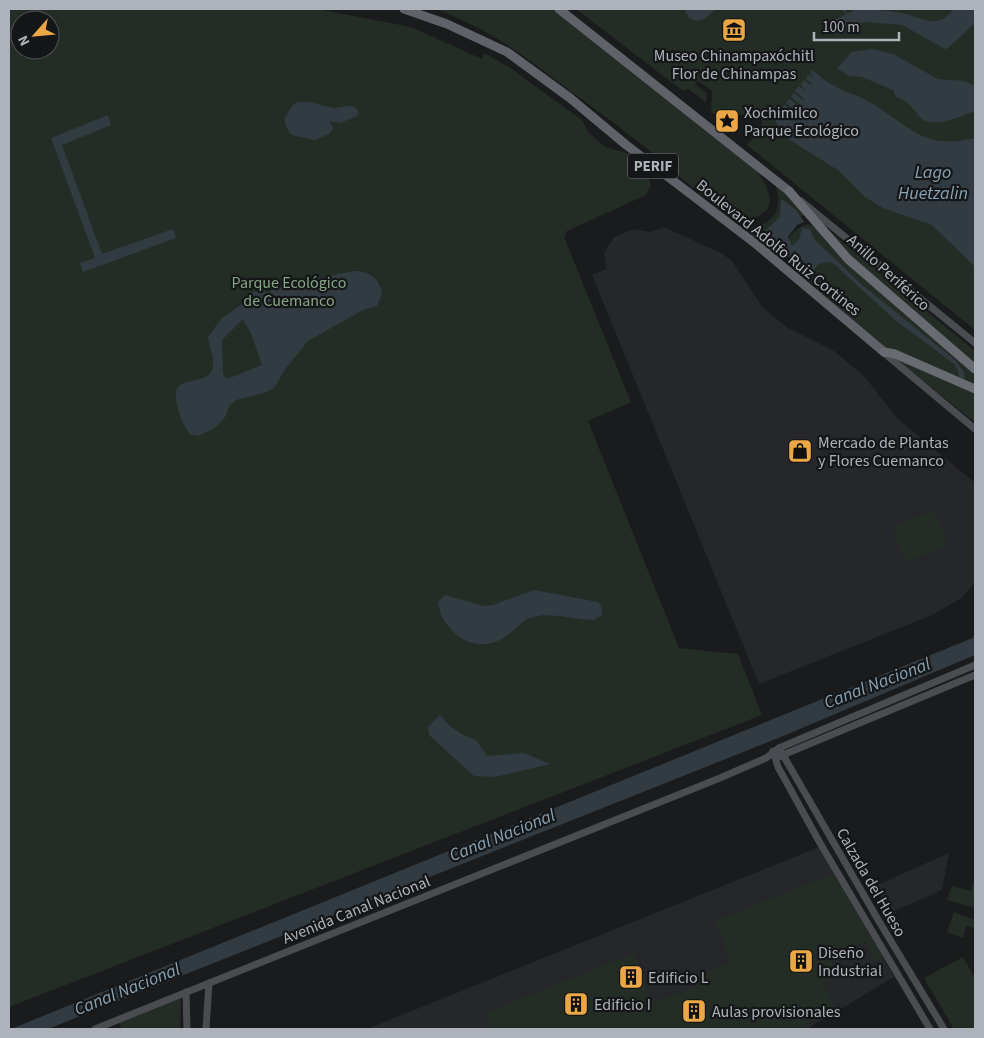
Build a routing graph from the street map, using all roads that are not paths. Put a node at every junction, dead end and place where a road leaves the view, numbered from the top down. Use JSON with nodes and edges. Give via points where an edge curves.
{"nodes":[{"id":1,"x":404,"y":9,"type":"edge"},
{"id":2,"x":559,"y":9,"type":"edge"},
{"id":3,"x":789,"y":191,"type":"junction"},
{"id":4,"x":975,"y":343,"type":"edge"},
{"id":5,"x":884,"y":352,"type":"junction"},
{"id":6,"x":975,"y":369,"type":"edge"},
{"id":7,"x":975,"y":389,"type":"edge"},
{"id":8,"x":975,"y":429,"type":"edge"},
{"id":9,"x":975,"y":664,"type":"edge"},
{"id":10,"x":975,"y":675,"type":"edge"},
{"id":11,"x":797,"y":750,"type":"junction"},
{"id":12,"x":777,"y":753,"type":"junction"},
{"id":13,"x":788,"y":767,"type":"junction"},
{"id":14,"x":209,"y":983,"type":"junction"},
{"id":15,"x":186,"y":992,"type":"junction"},
{"id":16,"x":95,"y":1029,"type":"edge"},
{"id":17,"x":187,"y":1029,"type":"edge"},
{"id":18,"x":206,"y":1029,"type":"edge"},
{"id":19,"x":930,"y":1029,"type":"edge"},
{"id":20,"x":944,"y":1029,"type":"edge"}],
"edges":[{"from":1,"to":5,"type":"highway","name":"Boulevard Adolfo Ruiz Cortines","number":"PERIF","via":[[447,24],[514,57],[756,244]]},
{"from":2,"to":3,"type":"highway"},
{"from":3,"to":4,"type":"main road"},
{"from":3,"to":6,"type":"highway","name":"Anillo Periférico","via":[[828,238],[876,285]]},
{"from":5,"to":7,"type":"highway"},
{"from":5,"to":8,"type":"main road","name":"Boulevard Adolfo Ruiz Cortines","number":"PERIF"},
{"from":9,"to":12,"type":"main road","name":"Avenida Canal Nacional"},
{"from":10,"to":11,"type":"main road","name":"Avenida Canal Nacional"},
{"from":11,"to":12,"type":"main road","name":"Avenida Canal Nacional"},
{"from":11,"to":13,"type":"main road","via":[[789,758]]},
{"from":12,"to":13,"type":"main road","name":"Calzada del Hueso"},
{"from":12,"to":14,"type":"main road","name":"Avenida Canal Nacional"},
{"from":12,"to":19,"type":"main road","name":"Calzada del Hueso","via":[[823,848]]},
{"from":13,"to":20,"type":"main road","name":"Calzada del Hueso"},
{"from":14,"to":15,"type":"main road","name":"Avenida Canal Nacional"},
{"from":14,"to":18,"type":"main road"},
{"from":15,"to":16,"type":"main road","name":"Avenida Canal Nacional"},
{"from":15,"to":17,"type":"main road"}]}
